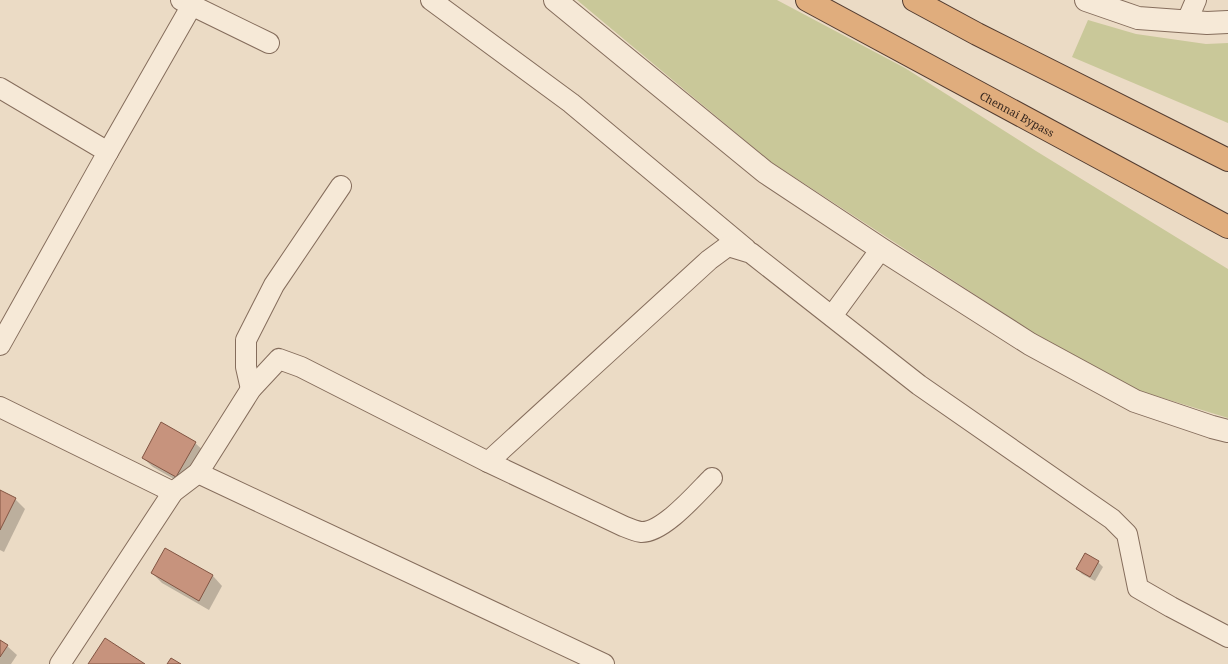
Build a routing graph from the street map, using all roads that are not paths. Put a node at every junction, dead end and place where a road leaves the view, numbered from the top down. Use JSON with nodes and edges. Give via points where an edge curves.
{"nodes":[{"id":1,"x":431,"y":0,"type":"edge"},
{"id":2,"x":556,"y":0,"type":"edge"},
{"id":3,"x":807,"y":0,"type":"edge"},
{"id":4,"x":914,"y":0,"type":"edge"},
{"id":5,"x":1086,"y":0,"type":"edge"},
{"id":6,"x":1196,"y":0,"type":"edge"},
{"id":7,"x":186,"y":3,"type":"edge"},
{"id":8,"x":1187,"y":21,"type":"junction"},
{"id":9,"x":1228,"y":22,"type":"edge"},
{"id":10,"x":268,"y":43,"type":"dead end"},
{"id":11,"x":0,"y":88,"type":"edge"},
{"id":12,"x":108,"y":152,"type":"junction"},
{"id":13,"x":1228,"y":160,"type":"edge"},
{"id":14,"x":341,"y":186,"type":"dead end"},
{"id":15,"x":1228,"y":227,"type":"edge"},
{"id":16,"x":881,"y":249,"type":"junction"},
{"id":17,"x":751,"y":253,"type":"junction"},
{"id":18,"x":832,"y":316,"type":"junction"},
{"id":19,"x":0,"y":345,"type":"edge"},
{"id":20,"x":251,"y":389,"type":"junction"},
{"id":21,"x":0,"y":407,"type":"edge"},
{"id":22,"x":1228,"y":432,"type":"edge"},
{"id":23,"x":488,"y":462,"type":"junction"},
{"id":24,"x":198,"y":473,"type":"junction"},
{"id":25,"x":712,"y":478,"type":"dead end"},
{"id":26,"x":173,"y":492,"type":"junction"},
{"id":27,"x":1228,"y":637,"type":"edge"},
{"id":28,"x":60,"y":664,"type":"edge"},
{"id":29,"x":604,"y":664,"type":"edge"}],
"edges":[{"from":1,"to":17,"type":"street","via":[[572,103]]},
{"from":2,"to":16,"type":"street","via":[[765,172]]},
{"from":3,"to":15,"type":"highway","name":"Chennai Bypass"},
{"from":4,"to":13,"type":"highway"},
{"from":5,"to":8,"type":"street","via":[[1138,18]]},
{"from":6,"to":8,"type":"street"},
{"from":7,"to":10,"type":"street"},
{"from":7,"to":12,"type":"street"},
{"from":8,"to":9,"type":"street"},
{"from":11,"to":12,"type":"street"},
{"from":12,"to":19,"type":"street"},
{"from":14,"to":20,"type":"street","via":[[274,285],[246,340],[246,367]]},
{"from":16,"to":18,"type":"street"},
{"from":16,"to":22,"type":"street","via":[[1030,344],[1135,401]]},
{"from":17,"to":18,"type":"street"},
{"from":17,"to":23,"type":"street","via":[[728,246],[709,260]]},
{"from":18,"to":27,"type":"street","via":[[919,385],[1112,520],[1127,534],[1138,588]]},
{"from":20,"to":23,"type":"street","via":[[279,359],[301,367]]},
{"from":20,"to":24,"type":"street"},
{"from":21,"to":26,"type":"street"},
{"from":23,"to":25,"type":"street","via":[[623,526],[642,532],[669,521]]},
{"from":24,"to":26,"type":"street"},
{"from":24,"to":29,"type":"street"},
{"from":26,"to":28,"type":"street"}]}
